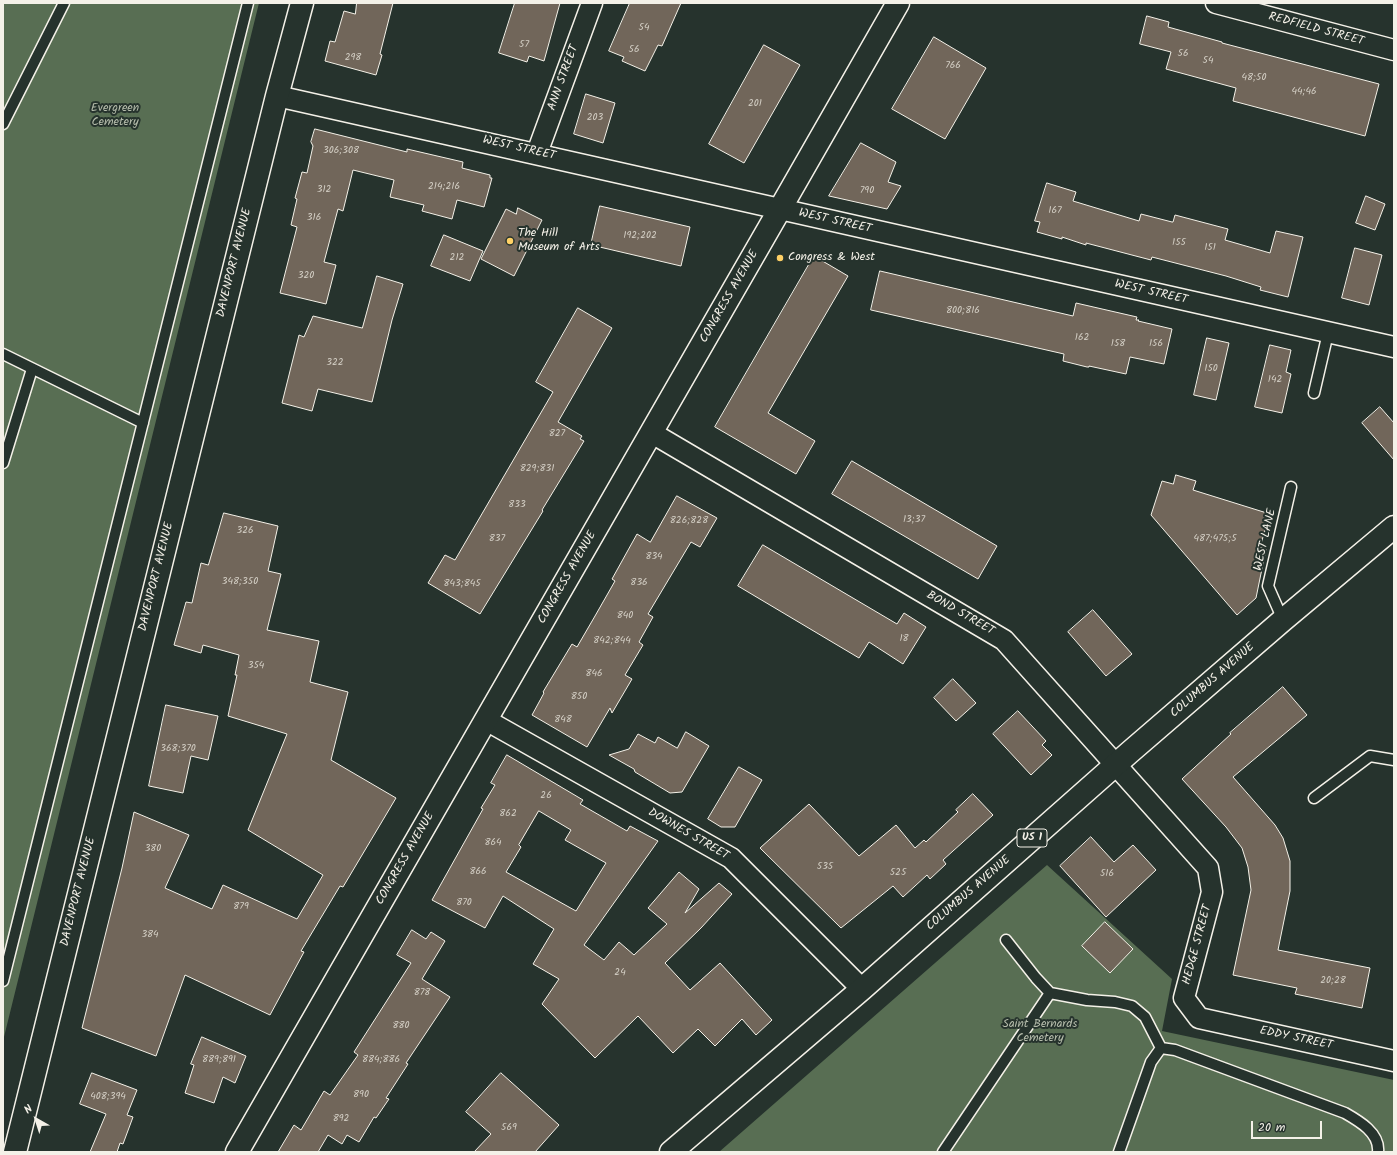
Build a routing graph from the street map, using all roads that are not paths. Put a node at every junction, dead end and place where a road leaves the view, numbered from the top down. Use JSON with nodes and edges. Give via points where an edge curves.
{"nodes":[{"id":1,"x":64,"y":3,"type":"edge"},
{"id":2,"x":248,"y":3,"type":"edge"},
{"id":3,"x":302,"y":3,"type":"edge"},
{"id":4,"x":592,"y":3,"type":"edge"},
{"id":5,"x":898,"y":3,"type":"edge"},
{"id":6,"x":1216,"y":3,"type":"edge"},
{"id":7,"x":1394,"y":50,"type":"edge"},
{"id":8,"x":277,"y":96,"type":"junction"},
{"id":9,"x":3,"y":124,"type":"edge"},
{"id":10,"x":537,"y":153,"type":"junction"},
{"id":11,"x":780,"y":209,"type":"junction"},
{"id":12,"x":1328,"y":333,"type":"junction"},
{"id":13,"x":1394,"y":347,"type":"edge"},
{"id":14,"x":3,"y":354,"type":"edge"},
{"id":15,"x":32,"y":370,"type":"junction"},
{"id":16,"x":1314,"y":393,"type":"dead end"},
{"id":17,"x":143,"y":423,"type":"junction"},
{"id":18,"x":652,"y":433,"type":"junction"},
{"id":19,"x":3,"y":463,"type":"edge"},
{"id":20,"x":1291,"y":487,"type":"dead end"},
{"id":21,"x":1394,"y":527,"type":"edge"},
{"id":22,"x":1283,"y":620,"type":"junction"},
{"id":23,"x":486,"y":720,"type":"junction"},
{"id":24,"x":1394,"y":760,"type":"edge"},
{"id":25,"x":1116,"y":764,"type":"junction"},
{"id":26,"x":1314,"y":798,"type":"dead end"},
{"id":27,"x":1208,"y":868,"type":"joint"},
{"id":28,"x":1006,"y":940,"type":"dead end"},
{"id":29,"x":3,"y":981,"type":"edge"},
{"id":30,"x":862,"y":988,"type":"junction"},
{"id":31,"x":1050,"y":993,"type":"junction"},
{"id":32,"x":1199,"y":1018,"type":"joint"},
{"id":33,"x":1161,"y":1048,"type":"junction"},
{"id":34,"x":1394,"y":1061,"type":"edge"},
{"id":35,"x":15,"y":1152,"type":"edge"},
{"id":36,"x":236,"y":1152,"type":"edge"},
{"id":37,"x":671,"y":1152,"type":"edge"},
{"id":38,"x":943,"y":1152,"type":"edge"},
{"id":39,"x":1118,"y":1152,"type":"edge"},
{"id":40,"x":1378,"y":1152,"type":"edge"}],
"edges":[{"from":1,"to":9,"type":"lane"},
{"from":2,"to":17,"type":"lane"},
{"from":3,"to":8,"type":"main road","name":"DAVENPORT AVENUE"},
{"from":4,"to":10,"type":"street","name":"ANN STREET"},
{"from":5,"to":11,"type":"main road","name":"CONGRESS AVENUE"},
{"from":6,"to":7,"type":"street","name":"REDFIELD STREET"},
{"from":8,"to":10,"type":"street","name":"WEST STREET"},
{"from":8,"to":35,"type":"main road","name":"DAVENPORT AVENUE"},
{"from":10,"to":11,"type":"street","name":"WEST STREET"},
{"from":11,"to":12,"type":"street","name":"WEST STREET"},
{"from":11,"to":18,"type":"main road","name":"CONGRESS AVENUE"},
{"from":12,"to":13,"type":"street","name":"WEST STREET"},
{"from":12,"to":16,"type":"lane"},
{"from":14,"to":15,"type":"lane"},
{"from":15,"to":17,"type":"lane"},
{"from":15,"to":19,"type":"lane"},
{"from":17,"to":29,"type":"lane"},
{"from":18,"to":23,"type":"main road","name":"CONGRESS AVENUE"},
{"from":18,"to":25,"type":"street","name":"BOND STREET","via":[[1004,640]]},
{"from":20,"to":22,"type":"lane","name":"WEST LANE","via":[[1268,586]]},
{"from":21,"to":22,"type":"main road","name":"COLUMBUS AVENUE","number":"US 1"},
{"from":22,"to":25,"type":"main road","name":"COLUMBUS AVENUE","number":"US 1"},
{"from":23,"to":30,"type":"street","name":"DOWNES STREET","via":[[730,858]]},
{"from":23,"to":36,"type":"main road","name":"CONGRESS AVENUE"},
{"from":24,"to":26,"type":"lane","via":[[1370,756]]},
{"from":25,"to":27,"type":"street","name":"BOND STREET"},
{"from":25,"to":30,"type":"main road","name":"COLUMBUS AVENUE","number":"US 1"},
{"from":27,"to":32,"type":"street","name":"HEDGE STREET","via":[[1212,892],[1184,998]]},
{"from":28,"to":31,"type":"lane"},
{"from":30,"to":37,"type":"main road","name":"COLUMBUS AVENUE","number":"US 1"},
{"from":31,"to":33,"type":"lane","via":[[1132,1006],[1145,1017]]},
{"from":31,"to":38,"type":"lane"},
{"from":32,"to":34,"type":"street","name":"EDDY STREET"},
{"from":33,"to":39,"type":"lane","via":[[1151,1062]]},
{"from":33,"to":40,"type":"lane","via":[[1175,1050],[1345,1113],[1364,1124],[1375,1137]]}]}
